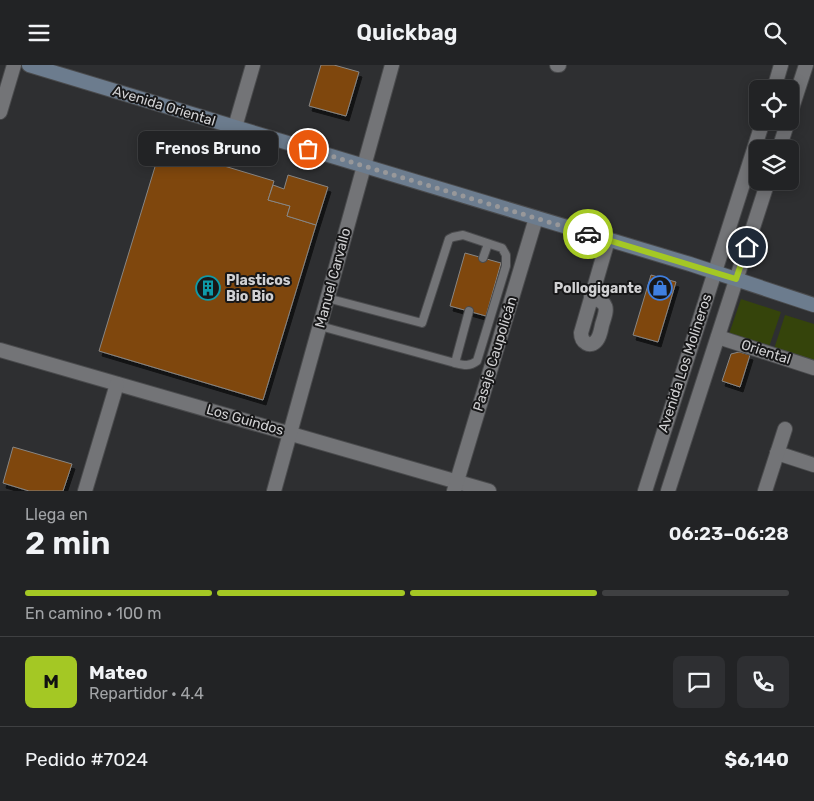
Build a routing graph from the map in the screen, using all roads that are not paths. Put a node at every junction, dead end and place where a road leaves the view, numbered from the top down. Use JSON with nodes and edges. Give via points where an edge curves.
{"nodes":[{"id":1,"x":14,"y":65,"type":"edge"},
{"id":2,"x":29,"y":65,"type":"edge"},
{"id":3,"x":252,"y":65,"type":"edge"},
{"id":4,"x":392,"y":65,"type":"edge"},
{"id":5,"x":781,"y":65,"type":"edge"},
{"id":6,"x":806,"y":65,"type":"edge"},
{"id":7,"x":777,"y":80,"type":"edge"},
{"id":8,"x":799,"y":86,"type":"edge"},
{"id":9,"x":0,"y":111,"type":"edge"},
{"id":10,"x":235,"y":127,"type":"junction"},
{"id":11,"x":760,"y":130,"type":"edge"},
{"id":12,"x":364,"y":166,"type":"junction"},
{"id":13,"x":765,"y":190,"type":"edge"},
{"id":14,"x":536,"y":218,"type":"junction"},
{"id":15,"x":608,"y":239,"type":"junction"},
{"id":16,"x":488,"y":244,"type":"junction"},
{"id":17,"x":483,"y":258,"type":"dead end"},
{"id":18,"x":714,"y":272,"type":"junction"},
{"id":19,"x":736,"y":279,"type":"junction"},
{"id":20,"x":592,"y":297,"type":"dead end"},
{"id":21,"x":327,"y":298,"type":"junction"},
{"id":22,"x":814,"y":305,"type":"edge"},
{"id":23,"x":469,"y":311,"type":"dead end"},
{"id":24,"x":320,"y":326,"type":"junction"},
{"id":25,"x":718,"y":337,"type":"junction"},
{"id":26,"x":0,"y":350,"type":"edge"},
{"id":27,"x":455,"y":363,"type":"junction"},
{"id":28,"x":814,"y":367,"type":"edge"},
{"id":29,"x":117,"y":384,"type":"junction"},
{"id":30,"x":785,"y":429,"type":"dead end"},
{"id":31,"x":290,"y":433,"type":"junction"},
{"id":32,"x":777,"y":453,"type":"junction"},
{"id":33,"x":814,"y":465,"type":"edge"},
{"id":34,"x":455,"y":486,"type":"edge"},
{"id":35,"x":86,"y":491,"type":"edge"},
{"id":36,"x":274,"y":491,"type":"edge"},
{"id":37,"x":489,"y":491,"type":"edge"},
{"id":38,"x":645,"y":491,"type":"edge"},
{"id":39,"x":668,"y":491,"type":"edge"},
{"id":40,"x":765,"y":491,"type":"edge"}],
"edges":[{"from":1,"to":9,"type":"street"},
{"from":2,"to":10,"type":"main road","name":"Avenida Oriental"},
{"from":3,"to":10,"type":"street"},
{"from":4,"to":12,"type":"street","name":"Manuel Carvallo"},
{"from":5,"to":7,"type":"street"},
{"from":6,"to":8,"type":"street"},
{"from":10,"to":12,"type":"main road","name":"Avenida Oriental"},
{"from":11,"to":18,"type":"street","name":"Avenida Los Molineros"},
{"from":12,"to":14,"type":"main road","name":"Avenida Oriental"},
{"from":12,"to":21,"type":"street","name":"Manuel Carvallo"},
{"from":13,"to":19,"type":"street","name":"Avenida Los Molineros"},
{"from":14,"to":15,"type":"main road","name":"Avenida Oriental"},
{"from":14,"to":34,"type":"street","name":"Pasaje Caupolicán"},
{"from":15,"to":18,"type":"main road","name":"Avenida Oriental"},
{"from":15,"to":20,"type":"street"},
{"from":16,"to":17,"type":"lane"},
{"from":16,"to":21,"type":"lane","via":[[463,235],[448,239],[422,323]]},
{"from":16,"to":27,"type":"lane","via":[[502,248],[506,266],[477,361],[466,366]]},
{"from":18,"to":19,"type":"main road","name":"Avenida Oriental"},
{"from":18,"to":38,"type":"street","name":"Avenida Los Molineros"},
{"from":19,"to":22,"type":"main road","name":"Avenida Oriental"},
{"from":19,"to":25,"type":"street","name":"Avenida Los Molineros"},
{"from":21,"to":24,"type":"street","name":"Manuel Carvallo"},
{"from":23,"to":27,"type":"lane"},
{"from":24,"to":27,"type":"lane"},
{"from":24,"to":31,"type":"street","name":"Manuel Carvallo"},
{"from":25,"to":28,"type":"street","name":"Oriental"},
{"from":25,"to":39,"type":"street","name":"Avenida Los Molineros"},
{"from":26,"to":29,"type":"street","name":"Los Guindos"},
{"from":29,"to":31,"type":"street","name":"Los Guindos"},
{"from":29,"to":35,"type":"street"},
{"from":30,"to":32,"type":"street"},
{"from":31,"to":34,"type":"street","name":"Los Guindos"},
{"from":31,"to":36,"type":"street","name":"Manuel Carvallo"},
{"from":32,"to":33,"type":"street"},
{"from":32,"to":40,"type":"street"},
{"from":34,"to":37,"type":"street","name":"Los Guindos"}]}
